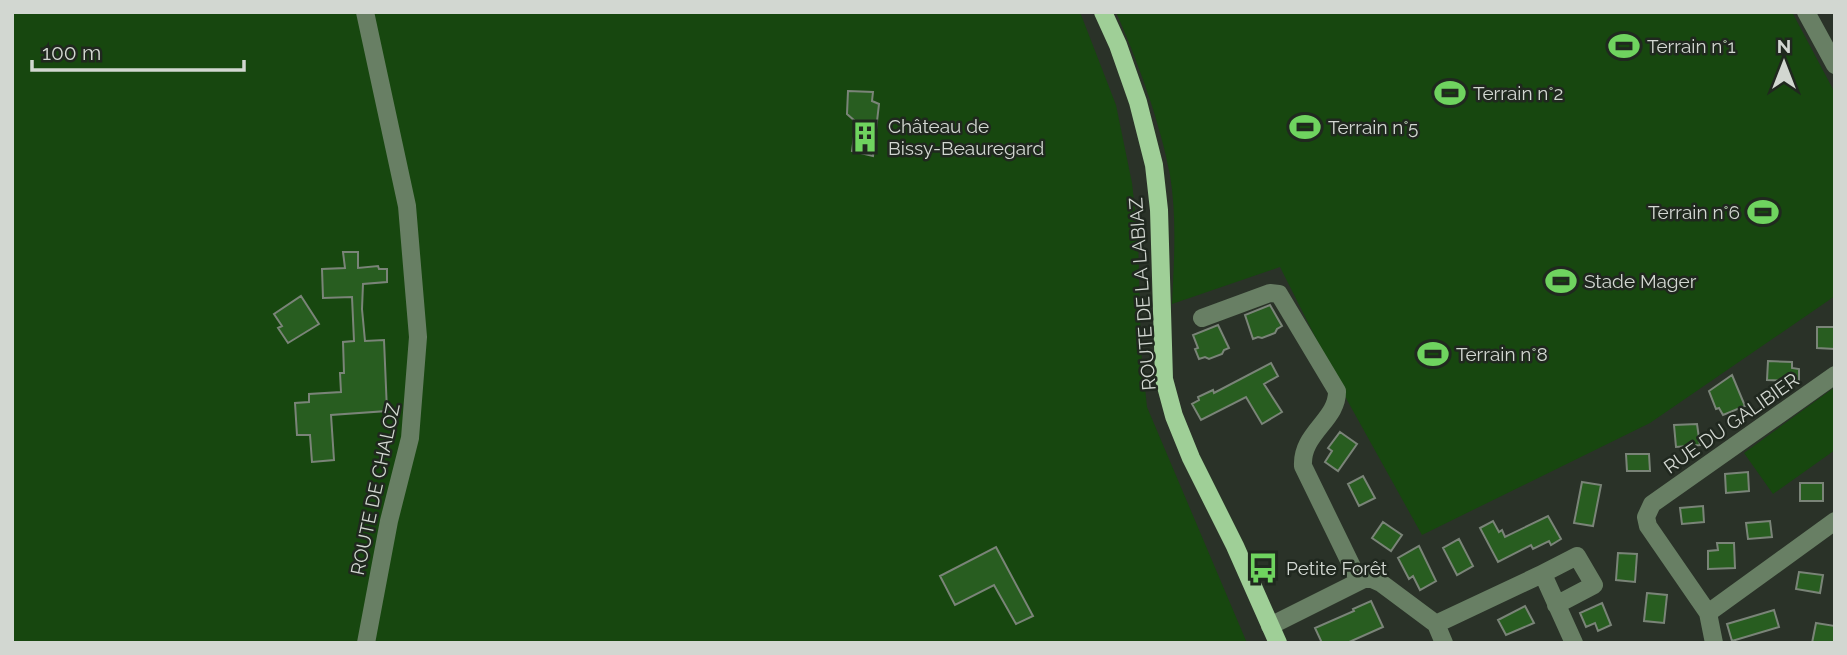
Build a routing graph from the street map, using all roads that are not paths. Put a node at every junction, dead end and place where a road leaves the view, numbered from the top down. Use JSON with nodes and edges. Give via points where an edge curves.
{"nodes":[{"id":1,"x":365,"y":12,"type":"edge"},
{"id":2,"x":1103,"y":12,"type":"edge"},
{"id":3,"x":1806,"y":12,"type":"edge"},
{"id":4,"x":1835,"y":65,"type":"edge"},
{"id":5,"x":1202,"y":318,"type":"dead end"},
{"id":6,"x":1835,"y":375,"type":"edge"},
{"id":7,"x":1835,"y":522,"type":"edge"},
{"id":8,"x":1540,"y":575,"type":"junction"},
{"id":9,"x":1359,"y":581,"type":"junction"},
{"id":10,"x":1556,"y":605,"type":"junction"},
{"id":11,"x":1708,"y":613,"type":"junction"},
{"id":12,"x":1436,"y":624,"type":"junction"},
{"id":13,"x":1274,"y":634,"type":"edge"},
{"id":14,"x":366,"y":643,"type":"edge"},
{"id":15,"x":1444,"y":643,"type":"edge"},
{"id":16,"x":1574,"y":643,"type":"edge"},
{"id":17,"x":1714,"y":643,"type":"edge"}],
"edges":[{"from":1,"to":14,"type":"street","name":"ROUTE DE CHALOZ","via":[[407,206],[418,337],[411,438]]},
{"from":2,"to":13,"type":"main road","name":"ROUTE DE LA LABIAZ","via":[[1138,102],[1154,165],[1164,379],[1174,416]]},
{"from":3,"to":4,"type":"street"},
{"from":5,"to":9,"type":"street","via":[[1270,293],[1279,294],[1300,329],[1337,391],[1337,398],[1305,446],[1303,466]]},
{"from":6,"to":11,"type":"street","name":"RUE DU GALIBIER","via":[[1652,505],[1646,517],[1648,526]]},
{"from":7,"to":11,"type":"street"},
{"from":8,"to":10,"type":"street"},
{"from":8,"to":10,"type":"street","via":[[1577,556],[1594,585]]},
{"from":8,"to":12,"type":"street"},
{"from":9,"to":12,"type":"street","via":[[1381,583]]},
{"from":9,"to":13,"type":"street"},
{"from":10,"to":16,"type":"street"},
{"from":11,"to":17,"type":"street"},
{"from":12,"to":15,"type":"street"}]}
